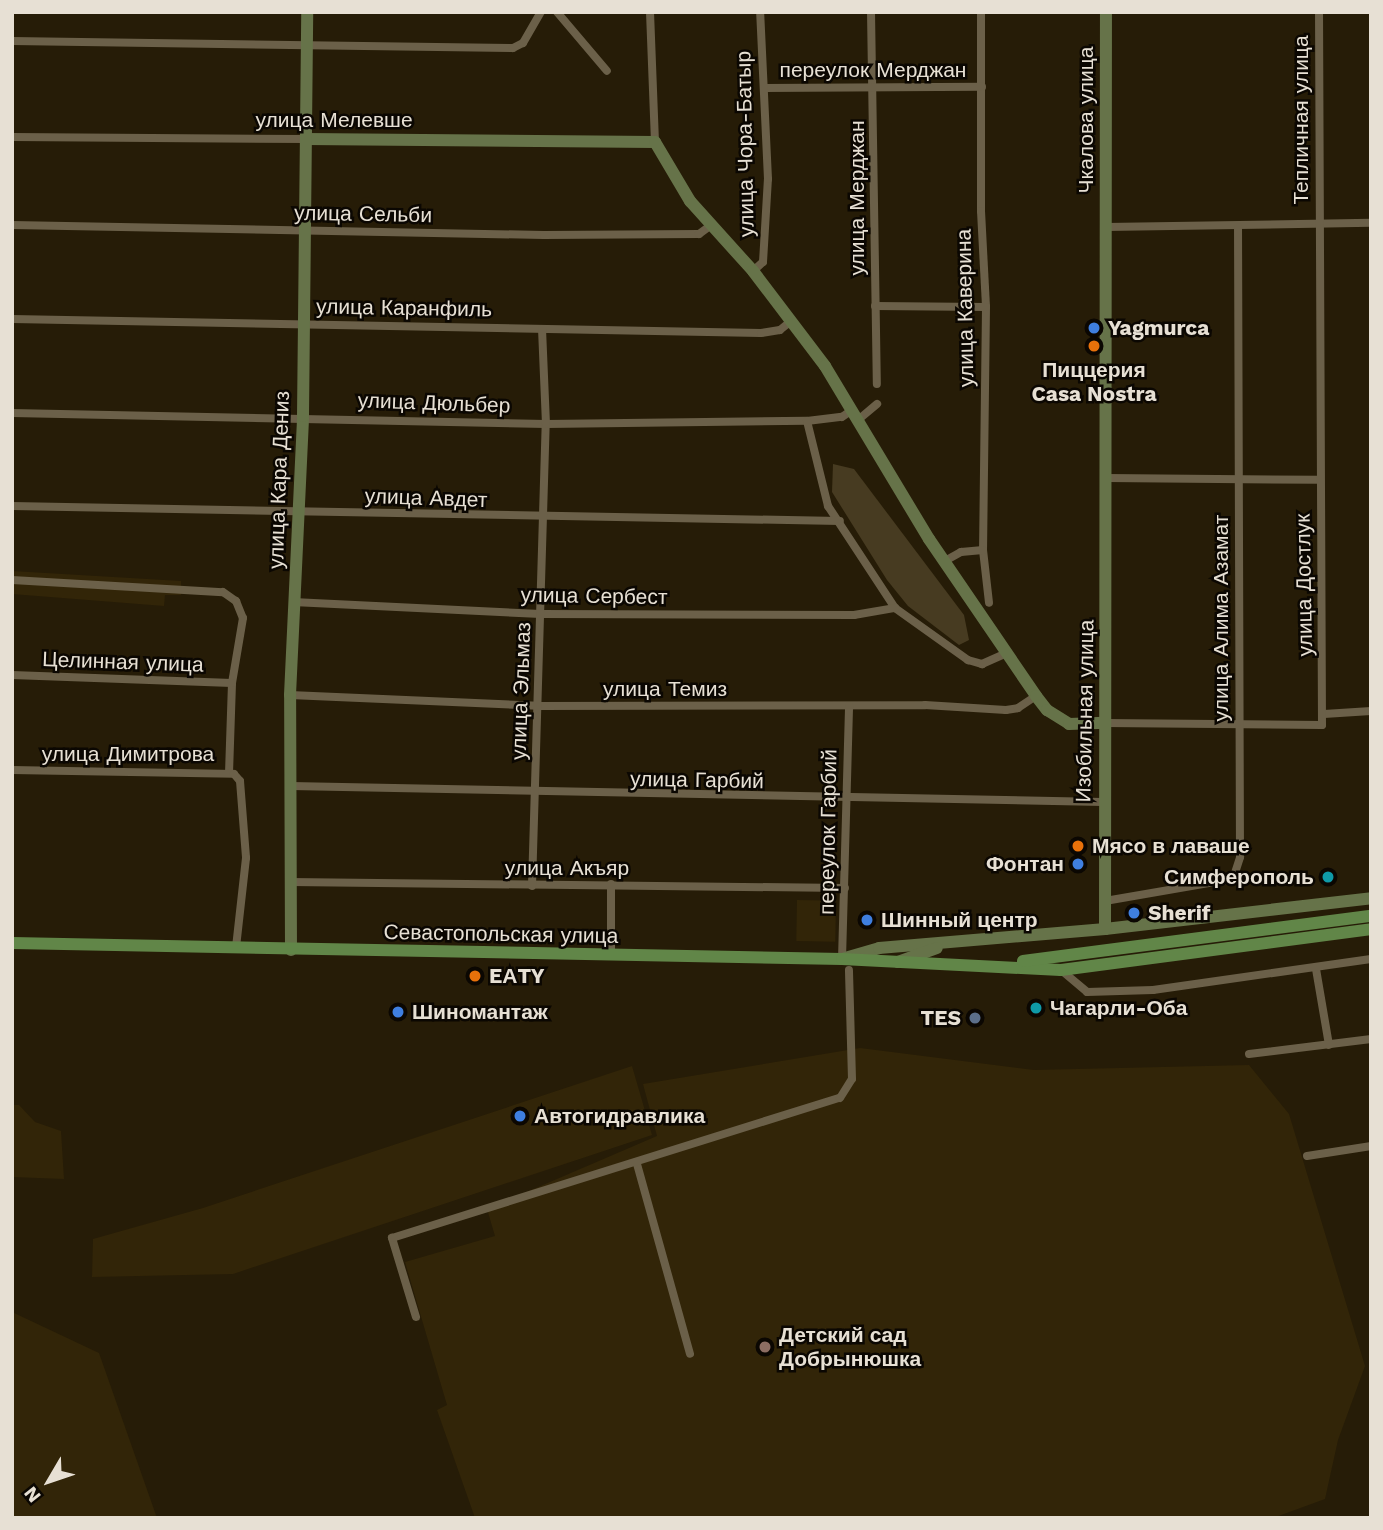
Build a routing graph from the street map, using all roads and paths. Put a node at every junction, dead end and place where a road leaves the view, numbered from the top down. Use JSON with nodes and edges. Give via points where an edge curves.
{"nodes":[{"id":1,"x":307,"y":12,"type":"edge"},
{"id":2,"x":541,"y":12,"type":"edge"},
{"id":3,"x":557,"y":12,"type":"edge"},
{"id":4,"x":650,"y":12,"type":"edge"},
{"id":5,"x":761,"y":12,"type":"edge"},
{"id":6,"x":871,"y":12,"type":"edge"},
{"id":7,"x":981,"y":12,"type":"edge"},
{"id":8,"x":1106,"y":12,"type":"edge"},
{"id":9,"x":1319,"y":12,"type":"edge"},
{"id":10,"x":12,"y":41,"type":"edge"},
{"id":11,"x":306,"y":47,"type":"junction"},
{"id":12,"x":607,"y":71,"type":"dead end"},
{"id":13,"x":874,"y":87,"type":"junction"},
{"id":14,"x":982,"y":87,"type":"junction"},
{"id":15,"x":764,"y":88,"type":"junction"},
{"id":16,"x":12,"y":137,"type":"edge"},
{"id":17,"x":306,"y":139,"type":"junction"},
{"id":18,"x":655,"y":142,"type":"junction"},
{"id":19,"x":1371,"y":223,"type":"edge"},
{"id":20,"x":12,"y":225,"type":"edge"},
{"id":21,"x":710,"y":226,"type":"junction"},
{"id":22,"x":1105,"y":227,"type":"junction"},
{"id":23,"x":1238,"y":227,"type":"junction"},
{"id":24,"x":1318,"y":227,"type":"junction"},
{"id":25,"x":303,"y":230,"type":"junction"},
{"id":26,"x":753,"y":271,"type":"junction"},
{"id":27,"x":875,"y":306,"type":"junction"},
{"id":28,"x":986,"y":307,"type":"junction"},
{"id":29,"x":12,"y":319,"type":"edge"},
{"id":30,"x":791,"y":321,"type":"junction"},
{"id":31,"x":301,"y":323,"type":"junction"},
{"id":32,"x":542,"y":329,"type":"junction"},
{"id":33,"x":877,"y":384,"type":"dead end"},
{"id":34,"x":877,"y":404,"type":"dead end"},
{"id":35,"x":12,"y":413,"type":"edge"},
{"id":36,"x":855,"y":415,"type":"junction"},
{"id":37,"x":303,"y":416,"type":"junction"},
{"id":38,"x":807,"y":421,"type":"junction"},
{"id":39,"x":546,"y":424,"type":"junction"},
{"id":40,"x":1107,"y":478,"type":"junction"},
{"id":41,"x":1319,"y":480,"type":"junction"},
{"id":42,"x":1238,"y":481,"type":"junction"},
{"id":43,"x":12,"y":506,"type":"edge"},
{"id":44,"x":298,"y":511,"type":"junction"},
{"id":45,"x":544,"y":519,"type":"junction"},
{"id":46,"x":840,"y":521,"type":"junction"},
{"id":47,"x":983,"y":550,"type":"junction"},
{"id":48,"x":943,"y":562,"type":"junction"},
{"id":49,"x":12,"y":580,"type":"edge"},
{"id":50,"x":293,"y":602,"type":"junction"},
{"id":51,"x":989,"y":603,"type":"dead end"},
{"id":52,"x":895,"y":608,"type":"junction"},
{"id":53,"x":541,"y":614,"type":"junction"},
{"id":54,"x":1004,"y":654,"type":"junction"},
{"id":55,"x":12,"y":675,"type":"edge"},
{"id":56,"x":232,"y":683,"type":"junction"},
{"id":57,"x":290,"y":695,"type":"junction"},
{"id":58,"x":1036,"y":696,"type":"junction"},
{"id":59,"x":538,"y":706,"type":"junction"},
{"id":60,"x":849,"y":706,"type":"junction"},
{"id":61,"x":1371,"y":711,"type":"edge"},
{"id":62,"x":1324,"y":714,"type":"junction"},
{"id":63,"x":1105,"y":723,"type":"junction"},
{"id":64,"x":1239,"y":727,"type":"junction"},
{"id":65,"x":12,"y":770,"type":"edge"},
{"id":66,"x":229,"y":772,"type":"junction"},
{"id":67,"x":291,"y":786,"type":"junction"},
{"id":68,"x":535,"y":794,"type":"junction"},
{"id":69,"x":848,"y":800,"type":"junction"},
{"id":70,"x":1104,"y":802,"type":"junction"},
{"id":71,"x":290,"y":882,"type":"junction"},
{"id":72,"x":611,"y":884,"type":"junction"},
{"id":73,"x":531,"y":886,"type":"junction"},
{"id":74,"x":845,"y":888,"type":"junction"},
{"id":75,"x":1371,"y":898,"type":"edge"},
{"id":76,"x":1105,"y":901,"type":"junction"},
{"id":77,"x":1371,"y":916,"type":"edge"},
{"id":78,"x":1133,"y":927,"type":"junction"},
{"id":79,"x":1105,"y":929,"type":"junction"},
{"id":80,"x":1371,"y":929,"type":"edge"},
{"id":81,"x":1071,"y":932,"type":"junction"},
{"id":82,"x":12,"y":943,"type":"edge"},
{"id":83,"x":947,"y":944,"type":"junction"},
{"id":84,"x":236,"y":947,"type":"junction"},
{"id":85,"x":291,"y":950,"type":"junction"},
{"id":86,"x":611,"y":954,"type":"junction"},
{"id":87,"x":1371,"y":959,"type":"edge"},
{"id":88,"x":896,"y":962,"type":"junction"},
{"id":89,"x":1005,"y":964,"type":"junction"},
{"id":90,"x":845,"y":965,"type":"junction"},
{"id":91,"x":1316,"y":969,"type":"junction"},
{"id":92,"x":1061,"y":970,"type":"junction"},
{"id":93,"x":1371,"y":1039,"type":"edge"},
{"id":94,"x":1329,"y":1045,"type":"junction"},
{"id":95,"x":1249,"y":1054,"type":"dead end"},
{"id":96,"x":1371,"y":1146,"type":"edge"},
{"id":97,"x":1307,"y":1156,"type":"dead end"},
{"id":98,"x":637,"y":1164,"type":"dead end"},
{"id":99,"x":416,"y":1317,"type":"dead end"},
{"id":100,"x":690,"y":1354,"type":"dead end"}],
"edges":[{"from":1,"to":11,"type":"main road","name":"улица Кара Дениз"},
{"from":2,"to":11,"type":"street","via":[[523,43],[513,48]]},
{"from":3,"to":12,"type":"street"},
{"from":4,"to":18,"type":"street"},
{"from":5,"to":15,"type":"street","name":"улица Чора-Батыр"},
{"from":6,"to":13,"type":"street","name":"улица Мерджан"},
{"from":7,"to":14,"type":"street","name":"улица Каверина"},
{"from":8,"to":22,"type":"main road","name":"Чкалова улица"},
{"from":9,"to":24,"type":"street","name":"Тепличная улица"},
{"from":10,"to":11,"type":"street"},
{"from":11,"to":17,"type":"main road","name":"улица Кара Дениз"},
{"from":13,"to":14,"type":"street","name":"переулок Мерджан"},
{"from":13,"to":15,"type":"street","name":"переулок Мерджан"},
{"from":13,"to":27,"type":"street","name":"улица Мерджан"},
{"from":14,"to":28,"type":"street","name":"улица Каверина"},
{"from":15,"to":26,"type":"street","name":"улица Чора-Батыр","via":[[768,179],[764,248],[763,262]]},
{"from":16,"to":17,"type":"street","name":"улица Мелевше"},
{"from":17,"to":18,"type":"main road","name":"улица Мелевше"},
{"from":17,"to":25,"type":"main road","name":"улица Кара Дениз"},
{"from":18,"to":21,"type":"main road"},
{"from":19,"to":24,"type":"street"},
{"from":20,"to":25,"type":"street","name":"улица Сельби"},
{"from":21,"to":25,"type":"street","name":"улица Сельби","via":[[699,234]]},
{"from":21,"to":26,"type":"main road"},
{"from":22,"to":23,"type":"street"},
{"from":22,"to":40,"type":"main road","name":"Изобильная улица"},
{"from":23,"to":24,"type":"street"},
{"from":23,"to":42,"type":"street","name":"улица Алима Азамат"},
{"from":24,"to":41,"type":"street","name":"улица Достлук"},
{"from":25,"to":31,"type":"main road","name":"улица Кара Дениз"},
{"from":26,"to":30,"type":"main road"},
{"from":27,"to":28,"type":"street"},
{"from":27,"to":33,"type":"street","name":"улица Мерджан"},
{"from":28,"to":47,"type":"street","name":"улица Каверина"},
{"from":29,"to":31,"type":"street","name":"улица Каранфиль"},
{"from":30,"to":32,"type":"street","name":"улица Каранфиль","via":[[780,330],[761,333]]},
{"from":30,"to":36,"type":"main road"},
{"from":31,"to":32,"type":"street","name":"улица Каранфиль"},
{"from":31,"to":37,"type":"main road","name":"улица Кара Дениз"},
{"from":32,"to":39,"type":"street","name":"улица Эльмаз"},
{"from":34,"to":36,"type":"street"},
{"from":35,"to":37,"type":"street","name":"улица Дюльбер"},
{"from":36,"to":38,"type":"street","name":"улица Дюльбер"},
{"from":36,"to":48,"type":"main road"},
{"from":37,"to":39,"type":"street","name":"улица Дюльбер"},
{"from":37,"to":44,"type":"main road","name":"улица Кара Дениз"},
{"from":38,"to":39,"type":"street","name":"улица Дюльбер"},
{"from":38,"to":46,"type":"street","via":[[828,506]]},
{"from":39,"to":45,"type":"street","name":"улица Эльмаз"},
{"from":40,"to":42,"type":"street"},
{"from":40,"to":63,"type":"main road","name":"Изобильная улица"},
{"from":41,"to":42,"type":"street"},
{"from":41,"to":62,"type":"street","name":"улица Достлук"},
{"from":42,"to":64,"type":"street","name":"улица Алима Азамат"},
{"from":43,"to":44,"type":"street","name":"улица Авдет"},
{"from":44,"to":45,"type":"street","name":"улица Авдет"},
{"from":44,"to":50,"type":"main road","name":"улица Кара Дениз"},
{"from":45,"to":46,"type":"street","name":"улица Авдет"},
{"from":45,"to":53,"type":"street","name":"улица Эльмаз"},
{"from":46,"to":52,"type":"street"},
{"from":47,"to":48,"type":"street","via":[[961,552]]},
{"from":47,"to":51,"type":"street","name":"улица Каверина"},
{"from":48,"to":54,"type":"main road"},
{"from":49,"to":56,"type":"street","via":[[223,592],[236,601],[243,618]]},
{"from":50,"to":53,"type":"street","name":"улица Сербест"},
{"from":50,"to":57,"type":"main road","name":"улица Кара Дениз"},
{"from":52,"to":53,"type":"street","name":"улица Сербест","via":[[854,615]]},
{"from":52,"to":54,"type":"street","via":[[968,660],[982,664]]},
{"from":53,"to":59,"type":"street","name":"улица Эльмаз"},
{"from":54,"to":58,"type":"main road"},
{"from":55,"to":56,"type":"street","name":"Целинная улица"},
{"from":56,"to":66,"type":"street"},
{"from":57,"to":59,"type":"street","name":"улица Темиз"},
{"from":57,"to":67,"type":"main road","name":"улица Кара Дениз"},
{"from":58,"to":60,"type":"street","name":"улица Темиз","via":[[1006,710]]},
{"from":58,"to":63,"type":"main road","via":[[1047,710],[1069,723]]},
{"from":59,"to":60,"type":"street","name":"улица Темиз"},
{"from":59,"to":68,"type":"street","name":"улица Эльмаз"},
{"from":60,"to":69,"type":"street","name":"переулок Гарбий"},
{"from":61,"to":62,"type":"street"},
{"from":62,"to":64,"type":"street","via":[[1322,725]]},
{"from":63,"to":64,"type":"street"},
{"from":63,"to":70,"type":"main road","name":"Изобильная улица"},
{"from":64,"to":76,"type":"street","name":"улица Алима Азамат","via":[[1240,857],[1233,879]]},
{"from":65,"to":66,"type":"street","name":"улица Димитрова"},
{"from":66,"to":84,"type":"street","name":"улица Димитрова","via":[[240,781],[246,858]]},
{"from":67,"to":68,"type":"street","name":"улица Гарбий"},
{"from":67,"to":71,"type":"main road","name":"улица Кара Дениз"},
{"from":68,"to":69,"type":"street","name":"улица Гарбий"},
{"from":68,"to":73,"type":"street","name":"улица Эльмаз"},
{"from":69,"to":70,"type":"street","name":"улица Гарбий"},
{"from":69,"to":74,"type":"street","name":"переулок Гарбий"},
{"from":70,"to":76,"type":"main road","name":"Изобильная улица"},
{"from":71,"to":73,"type":"street","name":"улица Акъяр"},
{"from":71,"to":85,"type":"main road","name":"улица Кара Дениз"},
{"from":72,"to":73,"type":"street","name":"улица Акъяр"},
{"from":72,"to":74,"type":"street","name":"улица Акъяр"},
{"from":72,"to":86,"type":"street"},
{"from":74,"to":90,"type":"street","name":"переулок Гарбий"},
{"from":75,"to":78,"type":"main road"},
{"from":76,"to":78,"type":"main road","via":[[1113,920]]},
{"from":76,"to":79,"type":"main road","name":"Изобильная улица"},
{"from":76,"to":81,"type":"main road","via":[[1100,918]]},
{"from":77,"to":89,"type":"main road"},
{"from":78,"to":79,"type":"main road"},
{"from":79,"to":81,"type":"main road"},
{"from":80,"to":92,"type":"main road"},
{"from":81,"to":83,"type":"main road"},
{"from":82,"to":84,"type":"main road","name":"Севастопольская улица"},
{"from":83,"to":88,"type":"main road"},
{"from":83,"to":90,"type":"main road","via":[[879,947]]},
{"from":84,"to":85,"type":"main road","name":"Севастопольская улица"},
{"from":85,"to":86,"type":"main road","name":"Севастопольская улица"},
{"from":86,"to":90,"type":"main road","name":"Севастопольская улица"},
{"from":87,"to":91,"type":"street"},
{"from":88,"to":89,"type":"main road","name":"Севастопольская улица"},
{"from":88,"to":90,"type":"main road","name":"Севастопольская улица"},
{"from":89,"to":92,"type":"main road"},
{"from":90,"to":99,"type":"street","name":"переулок Гарбий","via":[[852,1079],[840,1098],[392,1238]]},
{"from":91,"to":92,"type":"street","via":[[1196,986],[1092,992],[1082,990]]},
{"from":91,"to":94,"type":"street"},
{"from":93,"to":94,"type":"street"},
{"from":94,"to":95,"type":"street"},
{"from":96,"to":97,"type":"street"},
{"from":98,"to":100,"type":"street"}]}
